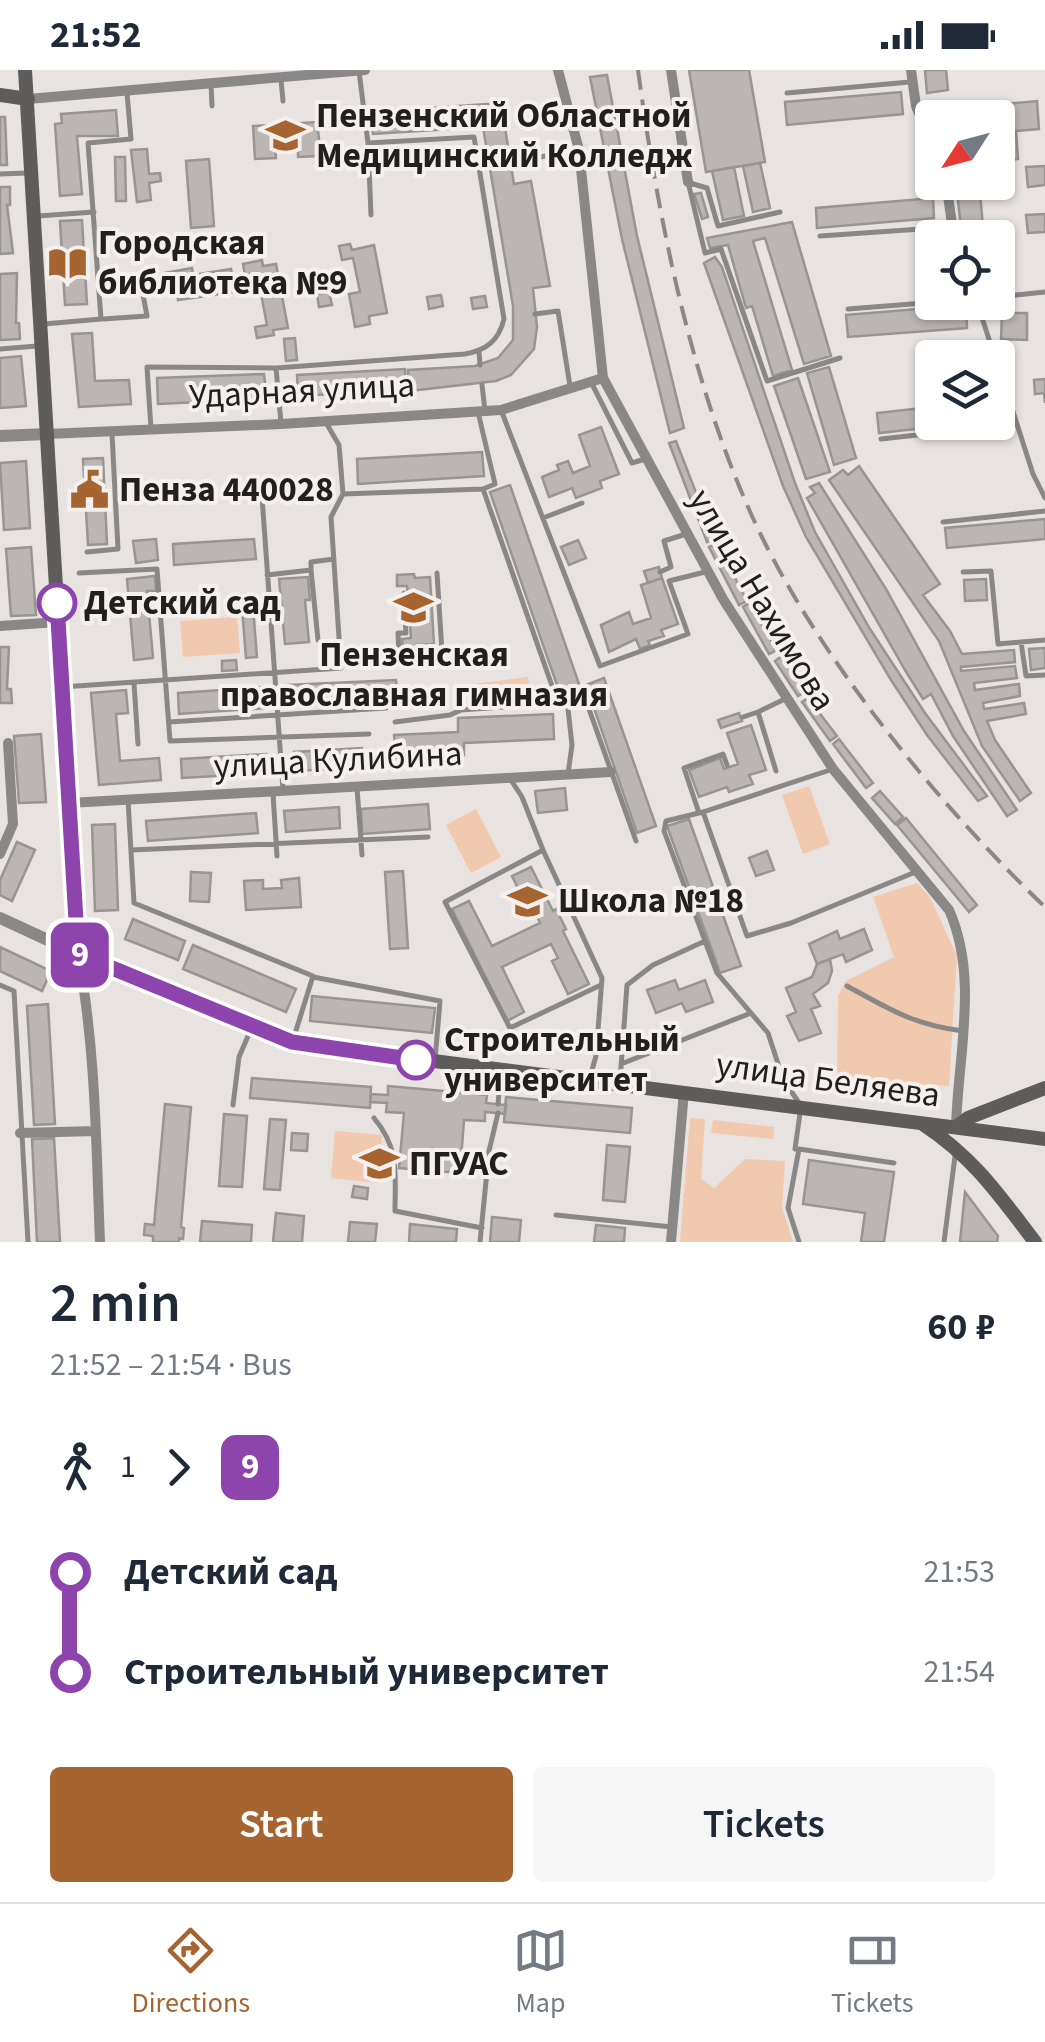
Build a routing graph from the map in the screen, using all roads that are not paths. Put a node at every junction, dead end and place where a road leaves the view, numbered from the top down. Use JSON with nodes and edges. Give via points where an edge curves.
{"nodes":[{"id":1,"x":26,"y":70,"type":"edge"},
{"id":2,"x":362,"y":70,"type":"edge"},
{"id":3,"x":558,"y":70,"type":"edge"},
{"id":4,"x":670,"y":70,"type":"edge"},
{"id":5,"x":912,"y":76,"type":"edge"},
{"id":6,"x":281,"y":78,"type":"junction"},
{"id":7,"x":211,"y":84,"type":"junction"},
{"id":8,"x":127,"y":91,"type":"junction"},
{"id":9,"x":787,"y":93,"type":"dead end"},
{"id":10,"x":0,"y":95,"type":"edge"},
{"id":11,"x":28,"y":99,"type":"junction"},
{"id":12,"x":283,"y":102,"type":"dead end"},
{"id":13,"x":212,"y":106,"type":"dead end"},
{"id":14,"x":368,"y":143,"type":"junction"},
{"id":15,"x":579,"y":150,"type":"junction"},
{"id":16,"x":510,"y":162,"type":"dead end"},
{"id":17,"x":489,"y":165,"type":"dead end"},
{"id":18,"x":479,"y":167,"type":"junction"},
{"id":19,"x":31,"y":173,"type":"junction"},
{"id":20,"x":0,"y":174,"type":"edge"},
{"id":21,"x":688,"y":182,"type":"junction"},
{"id":22,"x":94,"y":212,"type":"junction"},
{"id":23,"x":780,"y":212,"type":"dead end"},
{"id":24,"x":371,"y":215,"type":"dead end"},
{"id":25,"x":34,"y":217,"type":"junction"},
{"id":26,"x":718,"y":226,"type":"junction"},
{"id":27,"x":709,"y":228,"type":"dead end"},
{"id":28,"x":915,"y":233,"type":"edge"},
{"id":29,"x":820,"y":236,"type":"dead end"},
{"id":30,"x":142,"y":289,"type":"dead end"},
{"id":31,"x":1045,"y":292,"type":"edge"},
{"id":32,"x":1015,"y":295,"type":"edge"},
{"id":33,"x":915,"y":304,"type":"edge"},
{"id":34,"x":848,"y":310,"type":"dead end"},
{"id":35,"x":535,"y":314,"type":"dead end"},
{"id":36,"x":504,"y":318,"type":"junction"},
{"id":37,"x":514,"y":318,"type":"dead end"},
{"id":38,"x":101,"y":319,"type":"junction"},
{"id":39,"x":41,"y":324,"type":"junction"},
{"id":40,"x":42,"y":345,"type":"junction"},
{"id":41,"x":0,"y":350,"type":"edge"},
{"id":42,"x":479,"y":351,"type":"junction"},
{"id":43,"x":840,"y":358,"type":"dead end"},
{"id":44,"x":480,"y":365,"type":"dead end"},
{"id":45,"x":276,"y":368,"type":"junction"},
{"id":46,"x":603,"y":378,"type":"junction"},
{"id":47,"x":590,"y":380,"type":"junction"},
{"id":48,"x":482,"y":385,"type":"dead end"},
{"id":49,"x":570,"y":386,"type":"junction"},
{"id":50,"x":501,"y":410,"type":"junction"},
{"id":51,"x":481,"y":412,"type":"junction"},
{"id":52,"x":1015,"y":421,"type":"edge"},
{"id":53,"x":325,"y":422,"type":"junction"},
{"id":54,"x":630,"y":422,"type":"junction"},
{"id":55,"x":281,"y":424,"type":"junction"},
{"id":56,"x":1016,"y":424,"type":"junction"},
{"id":57,"x":614,"y":428,"type":"junction"},
{"id":58,"x":151,"y":429,"type":"junction"},
{"id":59,"x":112,"y":431,"type":"junction"},
{"id":60,"x":47,"y":434,"type":"junction"},
{"id":61,"x":0,"y":436,"type":"edge"},
{"id":62,"x":880,"y":439,"type":"dead end"},
{"id":63,"x":648,"y":458,"type":"junction"},
{"id":64,"x":483,"y":489,"type":"junction"},
{"id":65,"x":343,"y":494,"type":"junction"},
{"id":66,"x":262,"y":498,"type":"dead end"},
{"id":67,"x":1045,"y":498,"type":"edge"},
{"id":68,"x":582,"y":504,"type":"dead end"},
{"id":69,"x":1045,"y":511,"type":"edge"},
{"id":70,"x":543,"y":518,"type":"junction"},
{"id":71,"x":943,"y":522,"type":"dead end"},
{"id":72,"x":688,"y":533,"type":"junction"},
{"id":73,"x":88,"y":552,"type":"dead end"},
{"id":74,"x":334,"y":559,"type":"junction"},
{"id":75,"x":312,"y":570,"type":"junction"},
{"id":76,"x":660,"y":572,"type":"dead end"},
{"id":77,"x":708,"y":572,"type":"junction"},
{"id":78,"x":964,"y":572,"type":"dead end"},
{"id":79,"x":79,"y":573,"type":"dead end"},
{"id":80,"x":437,"y":573,"type":"dead end"},
{"id":81,"x":268,"y":575,"type":"junction"},
{"id":82,"x":404,"y":593,"type":"dead end"},
{"id":83,"x":58,"y":622,"type":"junction"},
{"id":84,"x":0,"y":626,"type":"edge"},
{"id":85,"x":318,"y":640,"type":"dead end"},
{"id":86,"x":1045,"y":640,"type":"edge"},
{"id":87,"x":1021,"y":642,"type":"junction"},
{"id":88,"x":399,"y":656,"type":"junction"},
{"id":89,"x":340,"y":660,"type":"junction"},
{"id":90,"x":275,"y":673,"type":"junction"},
{"id":91,"x":1045,"y":675,"type":"edge"},
{"id":92,"x":165,"y":680,"type":"junction"},
{"id":93,"x":134,"y":682,"type":"junction"},
{"id":94,"x":62,"y":687,"type":"junction"},
{"id":95,"x":786,"y":698,"type":"junction"},
{"id":96,"x":567,"y":700,"type":"junction"},
{"id":97,"x":558,"y":703,"type":"junction"},
{"id":98,"x":386,"y":708,"type":"dead end"},
{"id":99,"x":758,"y":712,"type":"junction"},
{"id":100,"x":278,"y":714,"type":"junction"},
{"id":101,"x":743,"y":718,"type":"dead end"},
{"id":102,"x":168,"y":722,"type":"junction"},
{"id":103,"x":396,"y":722,"type":"dead end"},
{"id":104,"x":369,"y":734,"type":"dead end"},
{"id":105,"x":279,"y":738,"type":"junction"},
{"id":106,"x":8,"y":743,"type":"dead end"},
{"id":107,"x":138,"y":744,"type":"dead end"},
{"id":108,"x":727,"y":765,"type":"dead end"},
{"id":109,"x":833,"y":769,"type":"junction"},
{"id":110,"x":776,"y":771,"type":"dead end"},
{"id":111,"x":611,"y":772,"type":"junction"},
{"id":112,"x":568,"y":774,"type":"junction"},
{"id":113,"x":510,"y":777,"type":"junction"},
{"id":114,"x":357,"y":786,"type":"junction"},
{"id":115,"x":278,"y":791,"type":"junction"},
{"id":116,"x":128,"y":800,"type":"junction"},
{"id":117,"x":69,"y":803,"type":"junction"},
{"id":118,"x":702,"y":812,"type":"junction"},
{"id":119,"x":0,"y":822,"type":"edge"},
{"id":120,"x":13,"y":824,"type":"junction"},
{"id":121,"x":428,"y":837,"type":"dead end"},
{"id":122,"x":361,"y":840,"type":"junction"},
{"id":123,"x":636,"y":841,"type":"dead end"},
{"id":124,"x":276,"y":844,"type":"junction"},
{"id":125,"x":131,"y":850,"type":"junction"},
{"id":126,"x":543,"y":850,"type":"junction"},
{"id":127,"x":0,"y":854,"type":"edge"},
{"id":128,"x":362,"y":855,"type":"dead end"},
{"id":129,"x":276,"y":856,"type":"dead end"},
{"id":130,"x":918,"y":871,"type":"junction"},
{"id":131,"x":0,"y":918,"type":"edge"},
{"id":132,"x":704,"y":941,"type":"junction"},
{"id":133,"x":78,"y":954,"type":"junction"},
{"id":134,"x":312,"y":976,"type":"junction"},
{"id":135,"x":0,"y":985,"type":"edge"},
{"id":136,"x":601,"y":985,"type":"junction"},
{"id":137,"x":847,"y":986,"type":"dead end"},
{"id":138,"x":750,"y":1013,"type":"junction"},
{"id":139,"x":252,"y":1026,"type":"junction"},
{"id":140,"x":963,"y":1030,"type":"junction"},
{"id":141,"x":292,"y":1042,"type":"junction"},
{"id":142,"x":435,"y":1063,"type":"junction"},
{"id":143,"x":621,"y":1064,"type":"junction"},
{"id":144,"x":501,"y":1070,"type":"junction"},
{"id":145,"x":590,"y":1080,"type":"junction"},
{"id":146,"x":620,"y":1084,"type":"junction"},
{"id":147,"x":1045,"y":1088,"type":"edge"},
{"id":148,"x":684,"y":1091,"type":"junction"},
{"id":149,"x":498,"y":1104,"type":"dead end"},
{"id":150,"x":233,"y":1105,"type":"dead end"},
{"id":151,"x":801,"y":1106,"type":"junction"},
{"id":152,"x":498,"y":1114,"type":"dead end"},
{"id":153,"x":374,"y":1118,"type":"dead end"},
{"id":154,"x":919,"y":1122,"type":"junction"},
{"id":155,"x":956,"y":1127,"type":"junction"},
{"id":156,"x":96,"y":1131,"type":"junction"},
{"id":157,"x":20,"y":1133,"type":"junction"},
{"id":158,"x":1045,"y":1139,"type":"edge"},
{"id":159,"x":956,"y":1146,"type":"junction"},
{"id":160,"x":799,"y":1150,"type":"junction"},
{"id":161,"x":894,"y":1163,"type":"dead end"},
{"id":162,"x":556,"y":1216,"type":"dead end"},
{"id":163,"x":482,"y":1228,"type":"junction"},
{"id":164,"x":672,"y":1228,"type":"junction"},
{"id":165,"x":28,"y":1242,"type":"edge"},
{"id":166,"x":100,"y":1242,"type":"edge"},
{"id":167,"x":480,"y":1242,"type":"edge"},
{"id":168,"x":671,"y":1242,"type":"edge"},
{"id":169,"x":799,"y":1242,"type":"edge"},
{"id":170,"x":944,"y":1242,"type":"edge"},
{"id":171,"x":1035,"y":1242,"type":"edge"}],
"edges":[{"from":1,"to":11,"type":"main road"},
{"from":2,"to":6,"type":"street"},
{"from":2,"to":14,"type":"lane"},
{"from":3,"to":15,"type":"street","name":"улица Нахимова"},
{"from":4,"to":21,"type":"street"},
{"from":5,"to":9,"type":"lane"},
{"from":6,"to":7,"type":"street"},
{"from":6,"to":12,"type":"lane"},
{"from":7,"to":8,"type":"street"},
{"from":7,"to":13,"type":"lane"},
{"from":8,"to":11,"type":"street"},
{"from":8,"to":22,"type":"lane","via":[[130,139],[88,143]]},
{"from":10,"to":11,"type":"main road"},
{"from":11,"to":19,"type":"main road"},
{"from":14,"to":18,"type":"lane","via":[[474,137]]},
{"from":14,"to":24,"type":"lane"},
{"from":15,"to":16,"type":"lane"},
{"from":15,"to":46,"type":"street","name":"улица Нахимова"},
{"from":17,"to":18,"type":"lane"},
{"from":18,"to":36,"type":"lane"},
{"from":19,"to":20,"type":"lane"},
{"from":19,"to":25,"type":"main road"},
{"from":21,"to":26,"type":"lane","via":[[707,188]]},
{"from":21,"to":43,"type":"lane","via":[[706,252],[721,249],[767,381]]},
{"from":22,"to":25,"type":"lane"},
{"from":22,"to":38,"type":"lane"},
{"from":23,"to":26,"type":"lane"},
{"from":25,"to":39,"type":"main road"},
{"from":26,"to":27,"type":"lane"},
{"from":28,"to":29,"type":"lane"},
{"from":30,"to":38,"type":"lane","via":[[146,316]]},
{"from":31,"to":32,"type":"lane"},
{"from":33,"to":34,"type":"lane"},
{"from":35,"to":49,"type":"lane","via":[[558,311]]},
{"from":36,"to":37,"type":"lane"},
{"from":36,"to":42,"type":"lane","via":[[500,334]]},
{"from":38,"to":39,"type":"lane"},
{"from":39,"to":40,"type":"main road"},
{"from":40,"to":41,"type":"lane"},
{"from":40,"to":60,"type":"main road"},
{"from":42,"to":44,"type":"lane"},
{"from":42,"to":45,"type":"lane"},
{"from":45,"to":55,"type":"lane"},
{"from":45,"to":58,"type":"lane","via":[[147,367]]},
{"from":46,"to":47,"type":"street","name":"Ударная улица"},
{"from":46,"to":54,"type":"street","name":"улица Нахимова"},
{"from":47,"to":49,"type":"street","name":"Ударная улица"},
{"from":47,"to":57,"type":"lane"},
{"from":48,"to":51,"type":"lane"},
{"from":49,"to":50,"type":"street","name":"Ударная улица"},
{"from":50,"to":51,"type":"street","name":"Ударная улица"},
{"from":50,"to":70,"type":"lane"},
{"from":51,"to":53,"type":"street","name":"Ударная улица"},
{"from":51,"to":64,"type":"lane","via":[[494,484]]},
{"from":52,"to":56,"type":"lane"},
{"from":53,"to":55,"type":"street","name":"Ударная улица"},
{"from":53,"to":65,"type":"lane","via":[[338,444]]},
{"from":54,"to":57,"type":"lane"},
{"from":54,"to":63,"type":"street","name":"улица Нахимова"},
{"from":55,"to":58,"type":"street","name":"Ударная улица"},
{"from":56,"to":62,"type":"lane"},
{"from":56,"to":67,"type":"lane"},
{"from":57,"to":63,"type":"lane","via":[[632,463]]},
{"from":58,"to":59,"type":"street","name":"Ударная улица"},
{"from":59,"to":60,"type":"street","name":"Ударная улица"},
{"from":59,"to":73,"type":"lane","via":[[118,549]]},
{"from":60,"to":61,"type":"street","name":"Ударная улица"},
{"from":60,"to":83,"type":"main road"},
{"from":63,"to":72,"type":"street","name":"улица Нахимова"},
{"from":64,"to":65,"type":"lane"},
{"from":64,"to":97,"type":"lane"},
{"from":65,"to":74,"type":"lane","via":[[331,517]]},
{"from":66,"to":81,"type":"lane"},
{"from":68,"to":70,"type":"lane"},
{"from":69,"to":71,"type":"lane"},
{"from":70,"to":77,"type":"lane","via":[[600,666],[688,634],[669,581]]},
{"from":72,"to":76,"type":"lane","via":[[664,542],[671,567]]},
{"from":72,"to":77,"type":"street","name":"улица Нахимова"},
{"from":74,"to":75,"type":"lane","via":[[311,562]]},
{"from":74,"to":89,"type":"lane"},
{"from":75,"to":81,"type":"lane"},
{"from":75,"to":85,"type":"lane"},
{"from":77,"to":95,"type":"street","name":"улица Нахимова"},
{"from":78,"to":87,"type":"lane","via":[[990,571],[998,644]]},
{"from":79,"to":92,"type":"lane","via":[[158,569]]},
{"from":80,"to":88,"type":"lane","via":[[442,652]]},
{"from":81,"to":90,"type":"lane"},
{"from":82,"to":88,"type":"lane","via":[[406,633],[398,633]]},
{"from":83,"to":84,"type":"street"},
{"from":83,"to":94,"type":"main road"},
{"from":86,"to":87,"type":"lane"},
{"from":87,"to":91,"type":"lane","via":[[1026,676]]},
{"from":88,"to":89,"type":"lane"},
{"from":89,"to":90,"type":"lane","via":[[341,668]]},
{"from":90,"to":92,"type":"lane"},
{"from":90,"to":100,"type":"lane"},
{"from":92,"to":93,"type":"lane"},
{"from":92,"to":102,"type":"lane"},
{"from":93,"to":94,"type":"lane"},
{"from":93,"to":107,"type":"lane"},
{"from":94,"to":117,"type":"main road"},
{"from":95,"to":99,"type":"lane"},
{"from":95,"to":109,"type":"street","name":"улица Нахимова"},
{"from":96,"to":97,"type":"lane"},
{"from":96,"to":111,"type":"lane","via":[[584,696]]},
{"from":96,"to":112,"type":"lane"},
{"from":97,"to":103,"type":"lane"},
{"from":98,"to":100,"type":"lane"},
{"from":99,"to":101,"type":"lane"},
{"from":99,"to":110,"type":"lane"},
{"from":100,"to":102,"type":"lane"},
{"from":100,"to":105,"type":"lane"},
{"from":102,"to":105,"type":"lane","via":[[170,742]]},
{"from":104,"to":105,"type":"lane"},
{"from":105,"to":115,"type":"lane"},
{"from":106,"to":120,"type":"street"},
{"from":108,"to":118,"type":"lane","via":[[723,754],[684,768]]},
{"from":109,"to":118,"type":"lane"},
{"from":109,"to":130,"type":"street","name":"улица Нахимова"},
{"from":111,"to":112,"type":"street","name":"улица Кулибина"},
{"from":111,"to":123,"type":"lane"},
{"from":112,"to":113,"type":"street","name":"улица Кулибина"},
{"from":113,"to":114,"type":"street","name":"улица Кулибина"},
{"from":113,"to":126,"type":"lane"},
{"from":114,"to":115,"type":"street","name":"улица Кулибина"},
{"from":114,"to":122,"type":"lane"},
{"from":115,"to":116,"type":"street","name":"улица Кулибина"},
{"from":115,"to":124,"type":"lane"},
{"from":116,"to":117,"type":"street","name":"улица Кулибина"},
{"from":116,"to":125,"type":"lane"},
{"from":117,"to":133,"type":"main road"},
{"from":118,"to":130,"type":"lane","via":[[747,936]]},
{"from":118,"to":132,"type":"lane","via":[[666,822],[664,831]]},
{"from":119,"to":120,"type":"lane"},
{"from":120,"to":127,"type":"street"},
{"from":121,"to":122,"type":"lane"},
{"from":122,"to":124,"type":"lane"},
{"from":122,"to":128,"type":"lane"},
{"from":124,"to":125,"type":"lane"},
{"from":124,"to":129,"type":"lane"},
{"from":125,"to":134,"type":"lane","via":[[134,903]]},
{"from":126,"to":136,"type":"lane"},
{"from":126,"to":136,"type":"lane","via":[[445,902],[510,1028]]},
{"from":130,"to":140,"type":"street","name":"улица Нахимова","via":[[960,935]]},
{"from":131,"to":133,"type":"street","name":"улица Беляева"},
{"from":132,"to":138,"type":"lane","via":[[717,973]]},
{"from":132,"to":143,"type":"lane","via":[[627,985]]},
{"from":133,"to":139,"type":"main road","name":"улица Беляева"},
{"from":133,"to":156,"type":"street"},
{"from":134,"to":141,"type":"lane"},
{"from":134,"to":142,"type":"lane","via":[[440,1000]]},
{"from":135,"to":157,"type":"lane","via":[[14,992]]},
{"from":136,"to":145,"type":"lane"},
{"from":137,"to":140,"type":"lane","via":[[916,1022]]},
{"from":138,"to":143,"type":"lane"},
{"from":138,"to":151,"type":"lane","via":[[768,1033]]},
{"from":139,"to":141,"type":"main road","name":"улица Беляева"},
{"from":139,"to":150,"type":"lane","via":[[239,1057]]},
{"from":140,"to":155,"type":"street","name":"улица Нахимова"},
{"from":141,"to":142,"type":"main road","name":"улица Беляева"},
{"from":142,"to":144,"type":"main road","name":"улица Беляева"},
{"from":143,"to":146,"type":"lane"},
{"from":144,"to":145,"type":"main road","name":"улица Беляева"},
{"from":144,"to":149,"type":"lane"},
{"from":145,"to":146,"type":"main road","name":"улица Беляева"},
{"from":146,"to":148,"type":"main road","name":"улица Беляева"},
{"from":147,"to":155,"type":"main road"},
{"from":148,"to":151,"type":"main road","name":"улица Беляева"},
{"from":148,"to":164,"type":"street"},
{"from":151,"to":154,"type":"main road","name":"улица Беляева"},
{"from":151,"to":160,"type":"lane"},
{"from":152,"to":163,"type":"lane"},
{"from":153,"to":163,"type":"lane","via":[[395,1154],[395,1211]]},
{"from":154,"to":155,"type":"main road","name":"улица Беляева"},
{"from":154,"to":159,"type":"main road"},
{"from":155,"to":158,"type":"main road","name":"улица Беляева"},
{"from":156,"to":157,"type":"street"},
{"from":156,"to":166,"type":"street"},
{"from":157,"to":165,"type":"lane"},
{"from":159,"to":170,"type":"lane"},
{"from":159,"to":171,"type":"main road"},
{"from":160,"to":161,"type":"lane"},
{"from":160,"to":169,"type":"lane","via":[[788,1208]]},
{"from":162,"to":164,"type":"lane"},
{"from":163,"to":167,"type":"lane"},
{"from":164,"to":168,"type":"street"}]}
